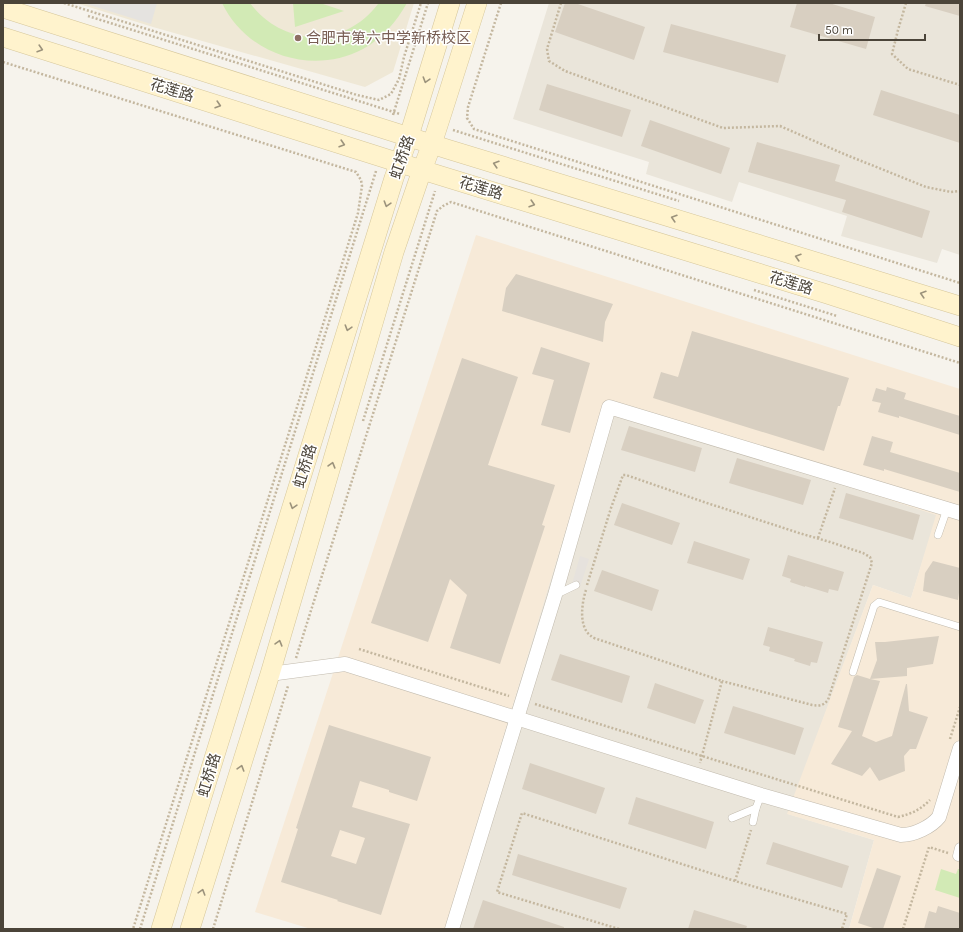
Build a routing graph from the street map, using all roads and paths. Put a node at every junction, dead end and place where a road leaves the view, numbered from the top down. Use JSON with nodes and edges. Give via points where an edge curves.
{"nodes":[{"id":1,"x":64,"y":3,"type":"edge"},
{"id":2,"x":421,"y":3,"type":"edge"},
{"id":3,"x":428,"y":3,"type":"edge"},
{"id":4,"x":450,"y":3,"type":"edge"},
{"id":5,"x":477,"y":3,"type":"edge"},
{"id":6,"x":501,"y":3,"type":"edge"},
{"id":7,"x":561,"y":3,"type":"edge"},
{"id":8,"x":906,"y":3,"type":"edge"},
{"id":9,"x":3,"y":8,"type":"edge"},
{"id":10,"x":84,"y":15,"type":"dead end"},
{"id":11,"x":3,"y":37,"type":"edge"},
{"id":12,"x":435,"y":52,"type":"junction"},
{"id":13,"x":459,"y":60,"type":"junction"},
{"id":14,"x":3,"y":62,"type":"edge"},
{"id":15,"x":960,"y":84,"type":"edge"},
{"id":16,"x":316,"y":107,"type":"junction"},
{"id":17,"x":394,"y":112,"type":"junction"},
{"id":18,"x":415,"y":118,"type":"junction"},
{"id":19,"x":438,"y":126,"type":"junction"},
{"id":20,"x":389,"y":130,"type":"junction"},
{"id":21,"x":308,"y":133,"type":"junction"},
{"id":22,"x":409,"y":136,"type":"junction"},
{"id":23,"x":432,"y":144,"type":"junction"},
{"id":24,"x":381,"y":156,"type":"junction"},
{"id":25,"x":400,"y":162,"type":"junction"},
{"id":26,"x":422,"y":170,"type":"junction"},
{"id":27,"x":517,"y":170,"type":"junction"},
{"id":28,"x":960,"y":191,"type":"edge"},
{"id":29,"x":509,"y":197,"type":"junction"},
{"id":30,"x":685,"y":203,"type":"dead end"},
{"id":31,"x":374,"y":245,"type":"junction"},
{"id":32,"x":394,"y":252,"type":"junction"},
{"id":33,"x":960,"y":283,"type":"edge"},
{"id":34,"x":960,"y":306,"type":"edge"},
{"id":35,"x":960,"y":337,"type":"edge"},
{"id":36,"x":960,"y":363,"type":"edge"},
{"id":37,"x":839,"y":476,"type":"junction"},
{"id":38,"x":953,"y":511,"type":"edge"},
{"id":39,"x":938,"y":535,"type":"dead end"},
{"id":40,"x":818,"y":538,"type":"junction"},
{"id":41,"x":576,"y":585,"type":"dead end"},
{"id":42,"x":555,"y":595,"type":"junction"},
{"id":43,"x":960,"y":627,"type":"edge"},
{"id":44,"x":359,"y":649,"type":"dead end"},
{"id":45,"x":292,"y":671,"type":"junction"},
{"id":46,"x":853,"y":672,"type":"dead end"},
{"id":47,"x":270,"y":674,"type":"junction"},
{"id":48,"x":722,"y":681,"type":"junction"},
{"id":49,"x":522,"y":700,"type":"junction"},
{"id":50,"x":960,"y":706,"type":"edge"},
{"id":51,"x":516,"y":718,"type":"junction"},
{"id":52,"x":954,"y":746,"type":"edge"},
{"id":53,"x":702,"y":756,"type":"junction"},
{"id":54,"x":697,"y":775,"type":"junction"},
{"id":55,"x":761,"y":795,"type":"junction"},
{"id":56,"x":932,"y":798,"type":"dead end"},
{"id":57,"x":756,"y":808,"type":"junction"},
{"id":58,"x":732,"y":818,"type":"dead end"},
{"id":59,"x":753,"y":822,"type":"joint"},
{"id":60,"x":959,"y":852,"type":"edge"},
{"id":61,"x":735,"y":881,"type":"junction"},
{"id":62,"x":133,"y":929,"type":"edge"},
{"id":63,"x":140,"y":929,"type":"edge"},
{"id":64,"x":161,"y":929,"type":"edge"},
{"id":65,"x":190,"y":929,"type":"edge"},
{"id":66,"x":213,"y":929,"type":"edge"},
{"id":67,"x":452,"y":929,"type":"edge"},
{"id":68,"x":619,"y":929,"type":"edge"},
{"id":69,"x":842,"y":929,"type":"edge"},
{"id":70,"x":903,"y":929,"type":"edge"}],
"edges":[{"from":1,"to":2,"type":"path","via":[[379,100],[391,94],[399,79]]},
{"from":3,"to":17,"type":"path"},
{"from":4,"to":12,"type":"main road","name":"虹桥路"},
{"from":5,"to":13,"type":"main road","name":"虹桥路"},
{"from":6,"to":33,"type":"path","via":[[468,107],[467,118],[474,129]]},
{"from":7,"to":28,"type":"path","via":[[547,49],[549,61],[565,71],[723,128],[780,126],[926,187],[951,192]]},
{"from":8,"to":15,"type":"path","via":[[892,54],[908,70]]},
{"from":9,"to":16,"type":"main road","name":"花莲路"},
{"from":10,"to":17,"type":"path"},
{"from":11,"to":21,"type":"main road","name":"花莲路","one_way":true},
{"from":12,"to":13,"type":"main road"},
{"from":12,"to":18,"type":"main road","name":"虹桥路","one_way":true},
{"from":13,"to":19,"type":"main road","name":"虹桥路"},
{"from":14,"to":62,"type":"path","via":[[356,172],[362,186],[358,213]]},
{"from":16,"to":20,"type":"main road","name":"花莲路"},
{"from":16,"to":21,"type":"main road"},
{"from":17,"to":18,"type":"path"},
{"from":17,"to":20,"type":"path"},
{"from":18,"to":22,"type":"main road","name":"虹桥路"},
{"from":19,"to":23,"type":"main road","name":"虹桥路"},
{"from":19,"to":30,"type":"path"},
{"from":20,"to":22,"type":"main road","name":"花莲路"},
{"from":21,"to":24,"type":"main road","name":"花莲路","one_way":true},
{"from":22,"to":23,"type":"main road","name":"花莲路"},
{"from":22,"to":25,"type":"main road","name":"虹桥路"},
{"from":23,"to":26,"type":"main road","name":"虹桥路"},
{"from":27,"to":23,"type":"main road","name":"花莲路","one_way":true},
{"from":24,"to":25,"type":"main road","name":"花莲路"},
{"from":24,"to":63,"type":"path"},
{"from":25,"to":26,"type":"main road","name":"花莲路"},
{"from":25,"to":31,"type":"main road","name":"虹桥路","one_way":true},
{"from":26,"to":29,"type":"main road","name":"花莲路"},
{"from":26,"to":32,"type":"main road","name":"虹桥路"},
{"from":27,"to":29,"type":"main road"},
{"from":34,"to":27,"type":"main road","name":"花莲路","one_way":true},
{"from":29,"to":35,"type":"main road","name":"花莲路","one_way":true},
{"from":31,"to":32,"type":"main road"},
{"from":31,"to":64,"type":"main road","name":"虹桥路","one_way":true},
{"from":47,"to":32,"type":"main road","name":"虹桥路","one_way":true},
{"from":36,"to":45,"type":"path","via":[[451,202],[437,211]]},
{"from":37,"to":38,"type":"street"},
{"from":37,"to":40,"type":"path"},
{"from":37,"to":42,"type":"street","via":[[609,407]]},
{"from":38,"to":39,"type":"lane"},
{"from":40,"to":48,"type":"path","via":[[863,553],[870,557],[872,563],[828,700],[820,706],[812,705]]},
{"from":40,"to":48,"type":"path","via":[[630,476],[623,476],[584,595],[584,627],[591,636],[600,640]]},
{"from":41,"to":42,"type":"lane"},
{"from":42,"to":49,"type":"street"},
{"from":43,"to":46,"type":"lane","via":[[879,602],[874,606]]},
{"from":44,"to":49,"type":"path"},
{"from":45,"to":47,"type":"street"},
{"from":45,"to":51,"type":"street","via":[[345,664]]},
{"from":45,"to":66,"type":"path"},
{"from":65,"to":47,"type":"main road","name":"虹桥路","one_way":true},
{"from":48,"to":53,"type":"path"},
{"from":49,"to":51,"type":"street"},
{"from":49,"to":53,"type":"path"},
{"from":50,"to":52,"type":"path"},
{"from":51,"to":54,"type":"street"},
{"from":51,"to":67,"type":"street"},
{"from":52,"to":55,"type":"street","via":[[939,817],[929,826],[907,835]]},
{"from":53,"to":54,"type":"path"},
{"from":53,"to":56,"type":"path","via":[[898,817],[923,807]]},
{"from":54,"to":55,"type":"street"},
{"from":55,"to":57,"type":"lane"},
{"from":57,"to":58,"type":"lane"},
{"from":57,"to":59,"type":"lane"},
{"from":59,"to":61,"type":"path"},
{"from":60,"to":70,"type":"path","via":[[929,847]]},
{"from":61,"to":68,"type":"path","via":[[522,813],[497,892]]},
{"from":61,"to":69,"type":"path","via":[[846,914]]}]}
